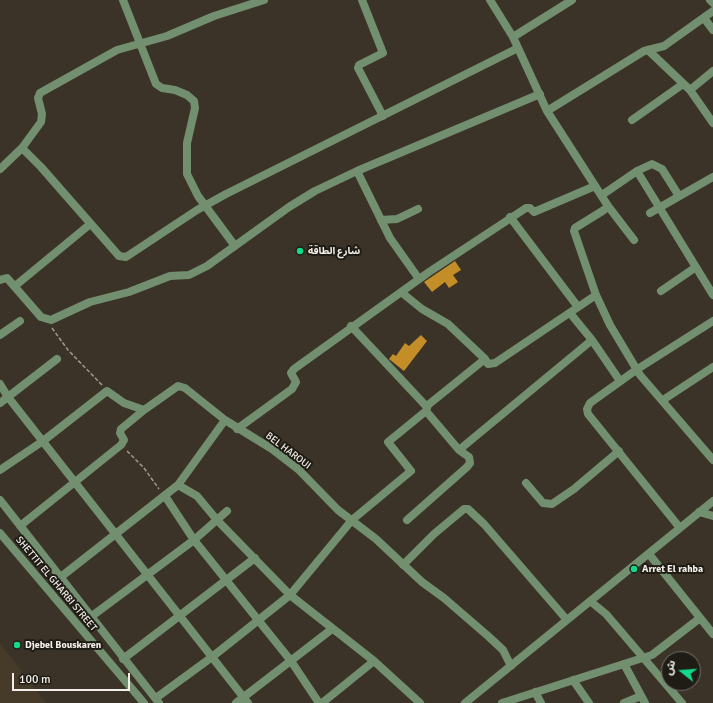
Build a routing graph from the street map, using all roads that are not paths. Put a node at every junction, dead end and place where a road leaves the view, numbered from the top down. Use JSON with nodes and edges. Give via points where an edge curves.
{"nodes":[{"id":1,"x":123,"y":0,"type":"edge"},
{"id":2,"x":264,"y":0,"type":"edge"},
{"id":3,"x":362,"y":0,"type":"edge"},
{"id":4,"x":490,"y":0,"type":"edge"},
{"id":5,"x":572,"y":0,"type":"edge"},
{"id":6,"x":710,"y":0,"type":"edge"},
{"id":7,"x":713,"y":3,"type":"edge"},
{"id":8,"x":713,"y":10,"type":"edge"},
{"id":9,"x":704,"y":18,"type":"junction"},
{"id":10,"x":713,"y":30,"type":"edge"},
{"id":11,"x":513,"y":37,"type":"junction"},
{"id":12,"x":138,"y":43,"type":"junction"},
{"id":13,"x":518,"y":48,"type":"junction"},
{"id":14,"x":648,"y":50,"type":"junction"},
{"id":15,"x":713,"y":71,"type":"edge"},
{"id":16,"x":683,"y":84,"type":"junction"},
{"id":17,"x":690,"y":90,"type":"junction"},
{"id":18,"x":540,"y":94,"type":"junction"},
{"id":19,"x":547,"y":111,"type":"junction"},
{"id":20,"x":383,"y":116,"type":"junction"},
{"id":21,"x":712,"y":118,"type":"edge"},
{"id":22,"x":632,"y":120,"type":"dead end"},
{"id":23,"x":22,"y":148,"type":"junction"},
{"id":24,"x":0,"y":169,"type":"edge"},
{"id":25,"x":357,"y":171,"type":"junction"},
{"id":26,"x":637,"y":171,"type":"junction"},
{"id":27,"x":712,"y":181,"type":"edge"},
{"id":28,"x":595,"y":186,"type":"junction"},
{"id":29,"x":602,"y":195,"type":"junction"},
{"id":30,"x":679,"y":196,"type":"junction"},
{"id":31,"x":206,"y":206,"type":"junction"},
{"id":32,"x":608,"y":206,"type":"junction"},
{"id":33,"x":660,"y":208,"type":"junction"},
{"id":34,"x":418,"y":209,"type":"dead end"},
{"id":35,"x":650,"y":213,"type":"dead end"},
{"id":36,"x":510,"y":217,"type":"junction"},
{"id":37,"x":381,"y":220,"type":"junction"},
{"id":38,"x":89,"y":225,"type":"junction"},
{"id":39,"x":634,"y":240,"type":"dead end"},
{"id":40,"x":235,"y":246,"type":"junction"},
{"id":41,"x":696,"y":267,"type":"junction"},
{"id":42,"x":419,"y":279,"type":"junction"},
{"id":43,"x":0,"y":280,"type":"edge"},
{"id":44,"x":15,"y":286,"type":"junction"},
{"id":45,"x":661,"y":291,"type":"dead end"},
{"id":46,"x":401,"y":292,"type":"junction"},
{"id":47,"x":596,"y":295,"type":"junction"},
{"id":48,"x":713,"y":295,"type":"edge"},
{"id":49,"x":578,"y":308,"type":"junction"},
{"id":50,"x":570,"y":313,"type":"junction"},
{"id":51,"x":20,"y":321,"type":"dead end"},
{"id":52,"x":713,"y":321,"type":"edge"},
{"id":53,"x":351,"y":326,"type":"junction"},
{"id":54,"x":0,"y":335,"type":"edge"},
{"id":55,"x":592,"y":340,"type":"junction"},
{"id":56,"x":56,"y":359,"type":"dead end"},
{"id":57,"x":485,"y":360,"type":"junction"},
{"id":58,"x":713,"y":367,"type":"edge"},
{"id":59,"x":636,"y":370,"type":"junction"},
{"id":60,"x":620,"y":381,"type":"junction"},
{"id":61,"x":0,"y":384,"type":"edge"},
{"id":62,"x":8,"y":397,"type":"junction"},
{"id":63,"x":663,"y":400,"type":"junction"},
{"id":64,"x":0,"y":403,"type":"edge"},
{"id":65,"x":427,"y":409,"type":"junction"},
{"id":66,"x":144,"y":410,"type":"junction"},
{"id":67,"x":225,"y":420,"type":"junction"},
{"id":68,"x":237,"y":429,"type":"junction"},
{"id":69,"x":43,"y":441,"type":"junction"},
{"id":70,"x":459,"y":450,"type":"junction"},
{"id":71,"x":618,"y":452,"type":"junction"},
{"id":72,"x":713,"y":460,"type":"edge"},
{"id":73,"x":0,"y":470,"type":"edge"},
{"id":74,"x":76,"y":483,"type":"junction"},
{"id":75,"x":526,"y":483,"type":"dead end"},
{"id":76,"x":178,"y":485,"type":"junction"},
{"id":77,"x":165,"y":496,"type":"junction"},
{"id":78,"x":0,"y":500,"type":"edge"},
{"id":79,"x":713,"y":501,"type":"edge"},
{"id":80,"x":226,"y":511,"type":"dead end"},
{"id":81,"x":699,"y":512,"type":"junction"},
{"id":82,"x":713,"y":516,"type":"edge"},
{"id":83,"x":217,"y":520,"type":"junction"},
{"id":84,"x":352,"y":520,"type":"junction"},
{"id":85,"x":407,"y":520,"type":"dead end"},
{"id":86,"x":20,"y":526,"type":"junction"},
{"id":87,"x":680,"y":528,"type":"junction"},
{"id":88,"x":0,"y":533,"type":"edge"},
{"id":89,"x":115,"y":534,"type":"junction"},
{"id":90,"x":194,"y":540,"type":"junction"},
{"id":91,"x":648,"y":554,"type":"junction"},
{"id":92,"x":254,"y":558,"type":"junction"},
{"id":93,"x":403,"y":565,"type":"junction"},
{"id":94,"x":147,"y":574,"type":"junction"},
{"id":95,"x":62,"y":576,"type":"junction"},
{"id":96,"x":226,"y":580,"type":"junction"},
{"id":97,"x":290,"y":595,"type":"junction"},
{"id":98,"x":590,"y":601,"type":"junction"},
{"id":99,"x":179,"y":615,"type":"junction"},
{"id":100,"x":92,"y":616,"type":"junction"},
{"id":101,"x":700,"y":618,"type":"junction"},
{"id":102,"x":259,"y":620,"type":"junction"},
{"id":103,"x":567,"y":620,"type":"junction"},
{"id":104,"x":332,"y":629,"type":"junction"},
{"id":105,"x":712,"y":632,"type":"edge"},
{"id":106,"x":212,"y":657,"type":"junction"},
{"id":107,"x":644,"y":658,"type":"junction"},
{"id":108,"x":123,"y":659,"type":"junction"},
{"id":109,"x":291,"y":661,"type":"junction"},
{"id":110,"x":374,"y":661,"type":"junction"},
{"id":111,"x":624,"y":664,"type":"junction"},
{"id":112,"x":511,"y":666,"type":"junction"},
{"id":113,"x":573,"y":680,"type":"junction"},
{"id":114,"x":535,"y":692,"type":"junction"},
{"id":115,"x":643,"y":699,"type":"edge"},
{"id":116,"x":246,"y":700,"type":"edge"},
{"id":117,"x":158,"y":701,"type":"edge"},
{"id":118,"x":144,"y":703,"type":"edge"},
{"id":119,"x":236,"y":703,"type":"edge"},
{"id":120,"x":321,"y":703,"type":"edge"},
{"id":121,"x":420,"y":703,"type":"edge"},
{"id":122,"x":465,"y":703,"type":"edge"},
{"id":123,"x":502,"y":703,"type":"edge"},
{"id":124,"x":541,"y":703,"type":"edge"},
{"id":125,"x":589,"y":703,"type":"edge"},
{"id":126,"x":624,"y":703,"type":"edge"},
{"id":127,"x":682,"y":703,"type":"edge"}],
"edges":[{"from":1,"to":12,"type":"street"},
{"from":2,"to":12,"type":"street","via":[[214,16],[167,36]]},
{"from":3,"to":20,"type":"street","via":[[383,53],[359,65],[358,68]]},
{"from":4,"to":11,"type":"street"},
{"from":5,"to":11,"type":"street"},
{"from":6,"to":7,"type":"street"},
{"from":8,"to":9,"type":"street"},
{"from":9,"to":10,"type":"street"},
{"from":9,"to":14,"type":"street","via":[[664,46]]},
{"from":11,"to":13,"type":"street"},
{"from":12,"to":23,"type":"street","via":[[110,53],[40,93],[38,98],[42,119]]},
{"from":12,"to":31,"type":"street","via":[[156,84],[187,95],[194,102],[187,143],[187,174]]},
{"from":13,"to":18,"type":"street"},
{"from":13,"to":20,"type":"street"},
{"from":14,"to":16,"type":"street"},
{"from":14,"to":19,"type":"street"},
{"from":15,"to":17,"type":"street"},
{"from":16,"to":17,"type":"street"},
{"from":16,"to":22,"type":"street"},
{"from":17,"to":21,"type":"street"},
{"from":18,"to":19,"type":"street"},
{"from":18,"to":25,"type":"street"},
{"from":19,"to":28,"type":"street"},
{"from":20,"to":31,"type":"street"},
{"from":23,"to":24,"type":"street"},
{"from":23,"to":38,"type":"street"},
{"from":25,"to":37,"type":"street"},
{"from":25,"to":40,"type":"street","via":[[315,191]]},
{"from":26,"to":29,"type":"street"},
{"from":26,"to":30,"type":"street","via":[[648,164],[660,166]]},
{"from":26,"to":33,"type":"street"},
{"from":27,"to":30,"type":"street"},
{"from":28,"to":29,"type":"street"},
{"from":28,"to":36,"type":"street","via":[[534,212],[526,208]]},
{"from":29,"to":32,"type":"street"},
{"from":30,"to":33,"type":"street"},
{"from":31,"to":38,"type":"street","via":[[126,257],[119,256]]},
{"from":31,"to":40,"type":"street"},
{"from":32,"to":39,"type":"street"},
{"from":32,"to":47,"type":"street","via":[[575,228],[574,232]]},
{"from":33,"to":35,"type":"street"},
{"from":33,"to":41,"type":"street"},
{"from":34,"to":37,"type":"street","via":[[397,219]]},
{"from":36,"to":42,"type":"street"},
{"from":36,"to":49,"type":"street"},
{"from":37,"to":42,"type":"street","via":[[390,238]]},
{"from":38,"to":44,"type":"street"},
{"from":40,"to":44,"type":"street","via":[[195,273],[170,276],[129,292],[90,302],[51,320],[41,317]]},
{"from":41,"to":45,"type":"street"},
{"from":41,"to":48,"type":"street"},
{"from":42,"to":46,"type":"street"},
{"from":43,"to":44,"type":"street","via":[[7,278]]},
{"from":46,"to":53,"type":"street"},
{"from":46,"to":57,"type":"street","via":[[422,309],[448,324]]},
{"from":47,"to":49,"type":"street"},
{"from":47,"to":59,"type":"street"},
{"from":49,"to":50,"type":"street"},
{"from":50,"to":55,"type":"street"},
{"from":50,"to":57,"type":"street","via":[[495,363],[488,364]]},
{"from":51,"to":54,"type":"street"},
{"from":52,"to":59,"type":"street"},
{"from":53,"to":65,"type":"street"},
{"from":53,"to":68,"type":"street","via":[[291,371],[296,382],[292,389]]},
{"from":55,"to":60,"type":"street"},
{"from":55,"to":70,"type":"street"},
{"from":56,"to":62,"type":"street"},
{"from":57,"to":65,"type":"street"},
{"from":58,"to":63,"type":"street"},
{"from":59,"to":60,"type":"street"},
{"from":59,"to":63,"type":"street"},
{"from":60,"to":71,"type":"street","via":[[587,408],[588,414]]},
{"from":61,"to":62,"type":"street"},
{"from":62,"to":64,"type":"street"},
{"from":62,"to":69,"type":"street"},
{"from":63,"to":72,"type":"street"},
{"from":65,"to":70,"type":"street"},
{"from":65,"to":84,"type":"street","via":[[388,442],[411,470]]},
{"from":66,"to":67,"type":"street","name":"BEL HAROUI","via":[[181,386]]},
{"from":66,"to":69,"type":"street","via":[[124,403],[107,391]]},
{"from":66,"to":74,"type":"street","via":[[121,429],[124,440],[121,445]]},
{"from":67,"to":68,"type":"street","name":"BEL HAROUI"},
{"from":67,"to":76,"type":"street"},
{"from":68,"to":84,"type":"street","name":"BEL HAROUI","via":[[272,449],[298,469],[338,510]]},
{"from":69,"to":73,"type":"street"},
{"from":69,"to":74,"type":"street"},
{"from":70,"to":85,"type":"street","via":[[469,457],[470,463]]},
{"from":71,"to":75,"type":"street","via":[[552,504],[543,503]]},
{"from":71,"to":87,"type":"street"},
{"from":74,"to":86,"type":"street"},
{"from":74,"to":89,"type":"street"},
{"from":76,"to":77,"type":"street"},
{"from":76,"to":83,"type":"street","via":[[197,496]]},
{"from":77,"to":89,"type":"street"},
{"from":77,"to":90,"type":"street"},
{"from":78,"to":86,"type":"street"},
{"from":79,"to":81,"type":"street"},
{"from":80,"to":83,"type":"street"},
{"from":81,"to":82,"type":"street"},
{"from":81,"to":87,"type":"street"},
{"from":83,"to":90,"type":"street"},
{"from":83,"to":92,"type":"street"},
{"from":84,"to":93,"type":"street","name":"BEL HAROUI"},
{"from":84,"to":97,"type":"street"},
{"from":86,"to":95,"type":"street"},
{"from":87,"to":91,"type":"street"},
{"from":88,"to":118,"type":"street","name":"SHETTIT EL GHARBI STREET"},
{"from":89,"to":94,"type":"street"},
{"from":89,"to":95,"type":"street"},
{"from":90,"to":94,"type":"street"},
{"from":90,"to":96,"type":"street"},
{"from":91,"to":98,"type":"street"},
{"from":91,"to":101,"type":"street"},
{"from":92,"to":96,"type":"street"},
{"from":92,"to":97,"type":"street"},
{"from":93,"to":103,"type":"street","via":[[434,534],[464,509],[468,509]]},
{"from":93,"to":112,"type":"street","name":"BEL HAROUI","via":[[503,650]]},
{"from":94,"to":99,"type":"street"},
{"from":94,"to":100,"type":"street"},
{"from":95,"to":100,"type":"street"},
{"from":96,"to":99,"type":"street"},
{"from":96,"to":102,"type":"street"},
{"from":97,"to":102,"type":"street"},
{"from":97,"to":104,"type":"street"},
{"from":98,"to":103,"type":"street"},
{"from":98,"to":107,"type":"street","via":[[606,614]]},
{"from":99,"to":106,"type":"street"},
{"from":99,"to":108,"type":"street"},
{"from":100,"to":108,"type":"street"},
{"from":101,"to":105,"type":"street"},
{"from":101,"to":107,"type":"street","via":[[659,652]]},
{"from":102,"to":106,"type":"street"},
{"from":102,"to":109,"type":"street"},
{"from":103,"to":112,"type":"street"},
{"from":104,"to":109,"type":"street"},
{"from":104,"to":110,"type":"street"},
{"from":106,"to":116,"type":"street"},
{"from":106,"to":117,"type":"street"},
{"from":107,"to":111,"type":"street"},
{"from":107,"to":127,"type":"street"},
{"from":108,"to":117,"type":"street"},
{"from":109,"to":116,"type":"street"},
{"from":109,"to":120,"type":"street"},
{"from":110,"to":120,"type":"street"},
{"from":110,"to":121,"type":"street"},
{"from":111,"to":113,"type":"street"},
{"from":111,"to":115,"type":"street"},
{"from":112,"to":122,"type":"street"},
{"from":113,"to":114,"type":"street"},
{"from":113,"to":125,"type":"street"},
{"from":114,"to":123,"type":"street"},
{"from":114,"to":124,"type":"street"},
{"from":115,"to":126,"type":"street"},
{"from":116,"to":119,"type":"street"}]}
